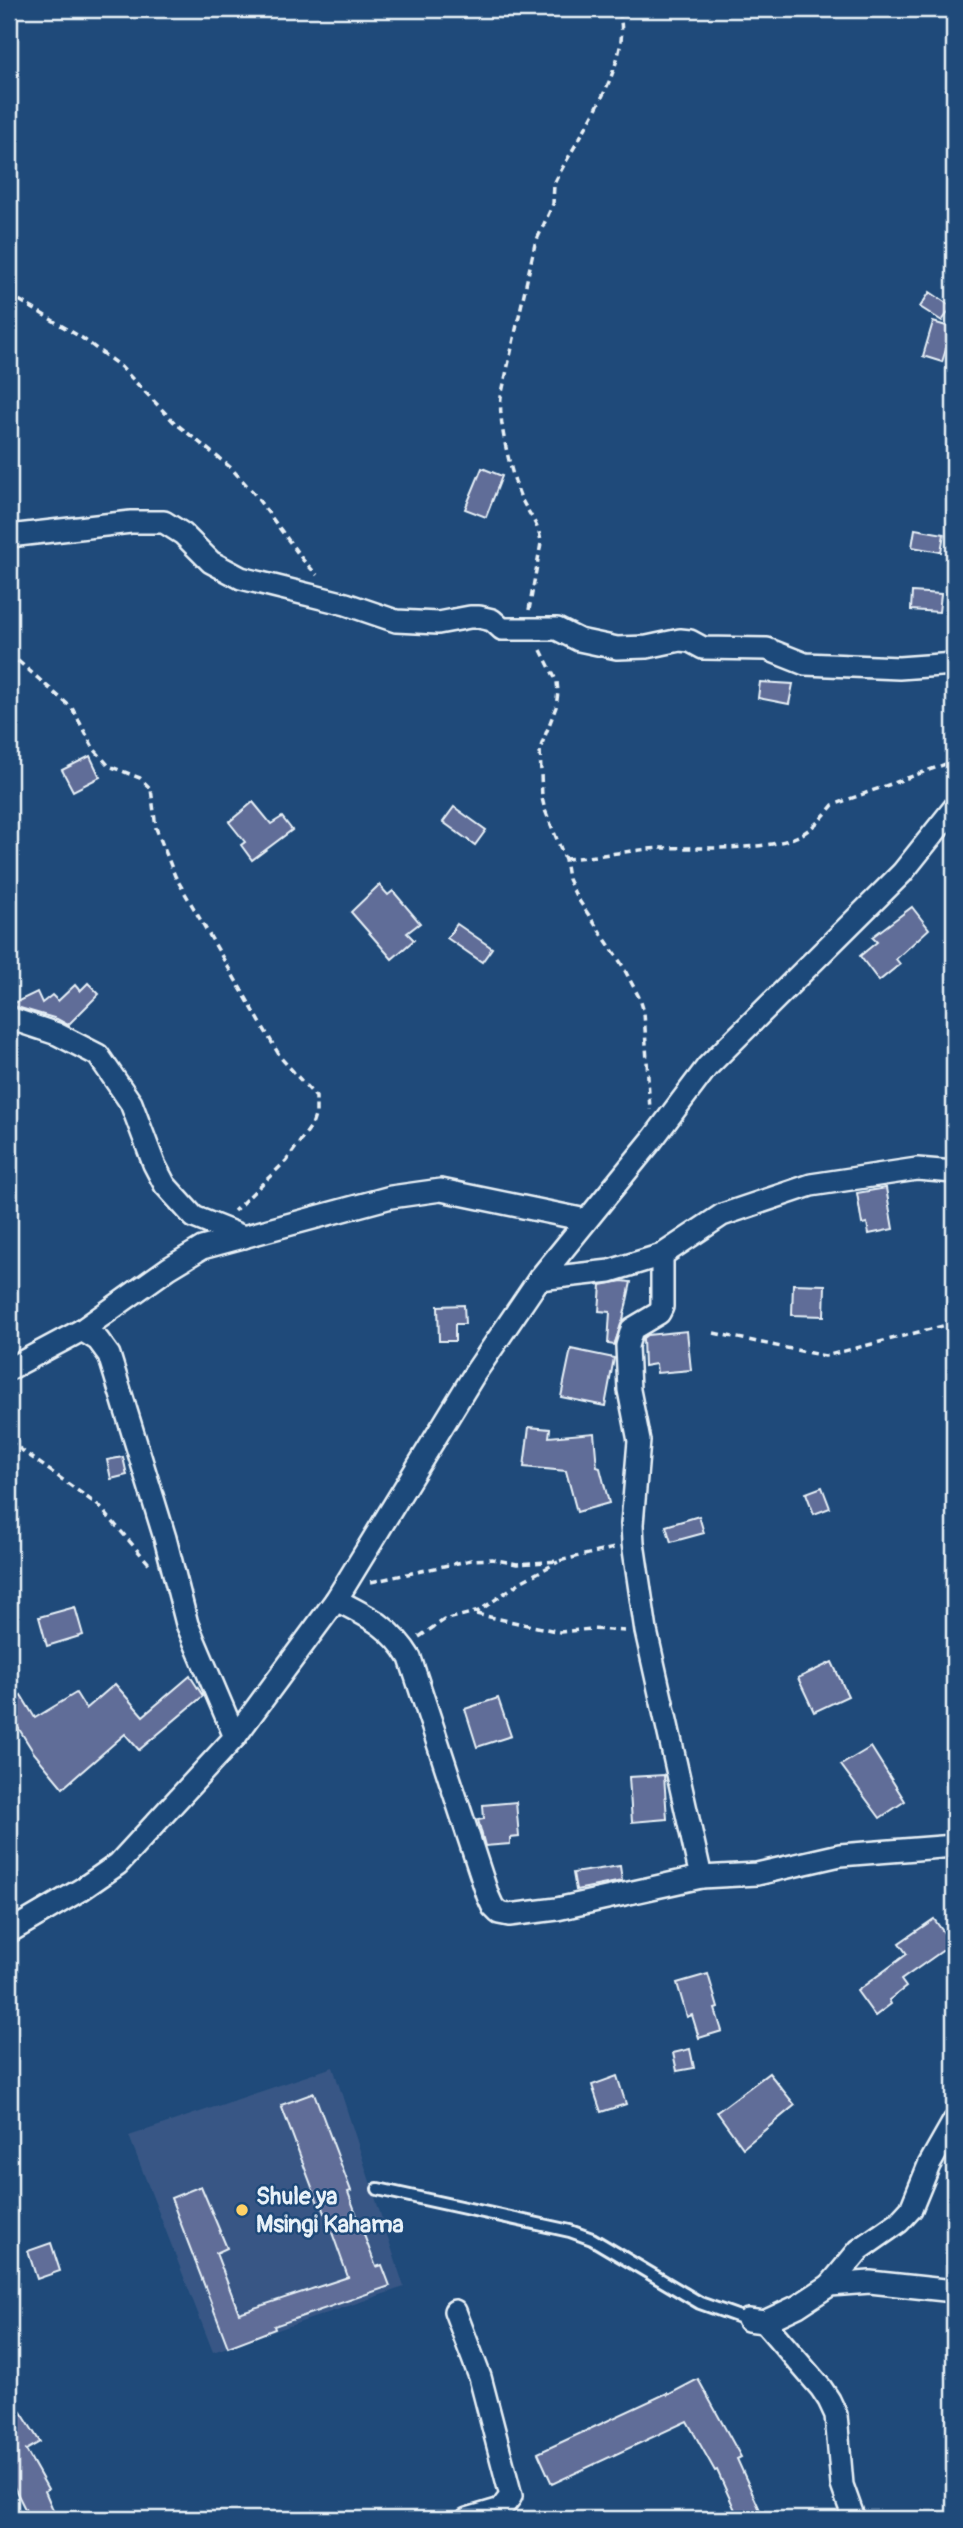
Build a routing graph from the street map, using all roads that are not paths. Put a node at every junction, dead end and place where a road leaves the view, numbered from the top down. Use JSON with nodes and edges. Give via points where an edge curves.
{"nodes":[{"id":1,"x":9,"y":536,"type":"edge"},
{"id":2,"x":954,"y":664,"type":"edge"},
{"id":3,"x":954,"y":808,"type":"edge"},
{"id":4,"x":9,"y":1018,"type":"edge"},
{"id":5,"x":954,"y":1172,"type":"edge"},
{"id":6,"x":586,"y":1220,"type":"junction"},
{"id":7,"x":244,"y":1237,"type":"junction"},
{"id":8,"x":662,"y":1255,"type":"junction"},
{"id":9,"x":540,"y":1279,"type":"junction"},
{"id":10,"x":82,"y":1330,"type":"junction"},
{"id":11,"x":9,"y":1370,"type":"edge"},
{"id":12,"x":340,"y":1593,"type":"junction"},
{"id":13,"x":235,"y":1737,"type":"junction"},
{"id":14,"x":954,"y":1846,"type":"edge"},
{"id":15,"x":701,"y":1877,"type":"junction"},
{"id":16,"x":9,"y":1932,"type":"edge"},
{"id":17,"x":954,"y":2121,"type":"edge"},
{"id":18,"x":378,"y":2189,"type":"dead end"},
{"id":19,"x":830,"y":2284,"type":"junction"},
{"id":20,"x":954,"y":2291,"type":"edge"},
{"id":21,"x":455,"y":2311,"type":"dead end"},
{"id":22,"x":756,"y":2321,"type":"junction"},
{"id":23,"x":467,"y":2519,"type":"edge"},
{"id":24,"x":854,"y":2519,"type":"edge"}],
"edges":[{"from":1,"to":2,"type":"street","via":[[164,522],[211,562],[241,578],[396,621],[438,623],[470,617],[492,621],[502,629],[557,629],[579,640],[617,648],[647,648],[680,640],[703,648],[766,649],[805,664],[899,668]]},
{"from":3,"to":6,"type":"street","via":[[902,873],[707,1067]]},
{"from":4,"to":7,"type":"street","via":[[58,1034],[98,1055],[131,1103],[166,1185],[194,1217]]},
{"from":5,"to":8,"type":"street","via":[[917,1169],[811,1185],[722,1215]]},
{"from":6,"to":7,"type":"street","via":[[441,1190],[391,1198]]},
{"from":6,"to":9,"type":"street"},
{"from":7,"to":10,"type":"street","via":[[184,1258]]},
{"from":8,"to":9,"type":"street","via":[[610,1271]]},
{"from":8,"to":15,"type":"street","via":[[662,1307],[632,1329],[627,1346],[629,1390],[639,1441],[633,1543],[646,1632]]},
{"from":9,"to":12,"type":"street","via":[[475,1373]]},
{"from":10,"to":11,"type":"street"},
{"from":10,"to":13,"type":"street","via":[[98,1340],[109,1355],[187,1624]]},
{"from":12,"to":13,"type":"street"},
{"from":12,"to":15,"type":"street","via":[[392,1633],[410,1658],[488,1896],[499,1913],[557,1909]]},
{"from":13,"to":16,"type":"street","via":[[118,1864]]},
{"from":14,"to":15,"type":"street","via":[[867,1852],[757,1874]]},
{"from":17,"to":19,"type":"street","via":[[911,2209],[859,2249]]},
{"from":18,"to":22,"type":"lane","via":[[570,2231],[592,2239],[688,2297]]},
{"from":19,"to":20,"type":"street","via":[[870,2282]]},
{"from":19,"to":22,"type":"street","via":[[797,2306]]},
{"from":21,"to":23,"type":"street","via":[[480,2377],[511,2496],[501,2509]]},
{"from":22,"to":24,"type":"street","via":[[829,2400],[836,2415],[842,2485]]}]}
